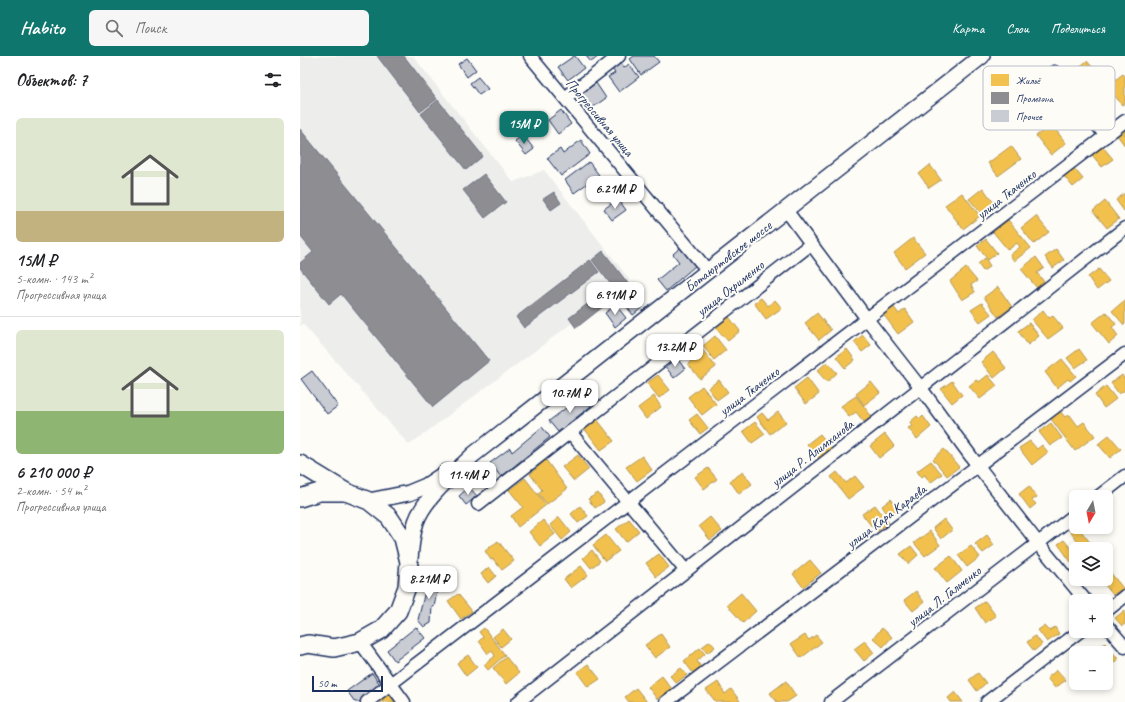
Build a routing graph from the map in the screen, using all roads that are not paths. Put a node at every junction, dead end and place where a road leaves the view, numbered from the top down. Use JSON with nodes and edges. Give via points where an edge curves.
{"nodes":[{"id":1,"x":530,"y":56,"type":"edge"},
{"id":2,"x":619,"y":56,"type":"edge"},
{"id":3,"x":982,"y":56,"type":"edge"},
{"id":4,"x":565,"y":98,"type":"junction"},
{"id":5,"x":1125,"y":121,"type":"edge"},
{"id":6,"x":1115,"y":129,"type":"edge"},
{"id":7,"x":1101,"y":130,"type":"edge"},
{"id":8,"x":1114,"y":130,"type":"edge"},
{"id":9,"x":1106,"y":136,"type":"junction"},
{"id":10,"x":786,"y":210,"type":"junction"},
{"id":11,"x":1125,"y":228,"type":"edge"},
{"id":12,"x":811,"y":244,"type":"junction"},
{"id":13,"x":708,"y":271,"type":"junction"},
{"id":14,"x":867,"y":319,"type":"junction"},
{"id":15,"x":1125,"y":354,"type":"edge"},
{"id":16,"x":920,"y":387,"type":"junction"},
{"id":17,"x":570,"y":432,"type":"junction"},
{"id":18,"x":473,"y":455,"type":"junction"},
{"id":19,"x":300,"y":464,"type":"edge"},
{"id":20,"x":978,"y":466,"type":"junction"},
{"id":21,"x":1125,"y":476,"type":"edge"},
{"id":22,"x":1107,"y":490,"type":"edge"},
{"id":23,"x":346,"y":492,"type":"junction"},
{"id":24,"x":300,"y":498,"type":"edge"},
{"id":25,"x":370,"y":501,"type":"junction"},
{"id":26,"x":629,"y":502,"type":"junction"},
{"id":27,"x":478,"y":504,"type":"dead end"},
{"id":28,"x":1069,"y":519,"type":"edge"},
{"id":29,"x":1038,"y":543,"type":"junction"},
{"id":30,"x":409,"y":562,"type":"junction"},
{"id":31,"x":686,"y":571,"type":"junction"},
{"id":32,"x":1080,"y":594,"type":"edge"},
{"id":33,"x":1125,"y":596,"type":"edge"},
{"id":34,"x":1113,"y":605,"type":"edge"},
{"id":35,"x":1113,"y":633,"type":"edge"},
{"id":36,"x":1071,"y":638,"type":"edge"},
{"id":37,"x":360,"y":642,"type":"junction"},
{"id":38,"x":302,"y":644,"type":"edge"},
{"id":39,"x":1125,"y":647,"type":"edge"},
{"id":40,"x":391,"y":684,"type":"junction"},
{"id":41,"x":367,"y":702,"type":"edge"},
{"id":42,"x":404,"y":702,"type":"edge"},
{"id":43,"x":518,"y":702,"type":"edge"},
{"id":44,"x":666,"y":702,"type":"edge"},
{"id":45,"x":831,"y":702,"type":"edge"},
{"id":46,"x":987,"y":702,"type":"edge"}],
"edges":[{"from":1,"to":4,"type":"street","name":"Прогрессивная улица"},
{"from":2,"to":4,"type":"street"},
{"from":3,"to":10,"type":"main road","name":"Ботаюртовское шоссе"},
{"from":4,"to":13,"type":"street","name":"Прогрессивная улица"},
{"from":5,"to":6,"type":"street","name":"улица Ткаченко"},
{"from":7,"to":9,"type":"street"},
{"from":8,"to":9,"type":"street","name":"улица Ткаченко"},
{"from":9,"to":14,"type":"street","name":"улица Ткаченко"},
{"from":10,"to":12,"type":"street"},
{"from":10,"to":13,"type":"main road","name":"Ботаюртовское шоссе"},
{"from":11,"to":16,"type":"street","name":"улица Р. Алимханова"},
{"from":12,"to":14,"type":"street"},
{"from":12,"to":17,"type":"street","name":"улица Охрименко"},
{"from":13,"to":18,"type":"main road","name":"Ботаюртовское шоссе"},
{"from":14,"to":16,"type":"street"},
{"from":14,"to":26,"type":"street","name":"улица Ткаченко"},
{"from":15,"to":20,"type":"street","name":"улица Кара Караева"},
{"from":16,"to":20,"type":"street"},
{"from":16,"to":31,"type":"street","name":"улица Р. Алимханова"},
{"from":17,"to":26,"type":"street"},
{"from":17,"to":27,"type":"street","name":"улица Охрименко"},
{"from":18,"to":25,"type":"main road","via":[[426,486],[409,493]]},
{"from":18,"to":30,"type":"main road","via":[[426,502],[417,520]]},
{"from":19,"to":23,"type":"highway"},
{"from":20,"to":29,"type":"street"},
{"from":20,"to":44,"type":"street","name":"улица Кара Караева"},
{"from":21,"to":22,"type":"street"},
{"from":23,"to":24,"type":"highway","via":[[319,492]]},
{"from":23,"to":25,"type":"highway"},
{"from":25,"to":30,"type":"highway","via":[[389,517],[403,538]]},
{"from":26,"to":31,"type":"street"},
{"from":26,"to":40,"type":"street","name":"улица Ткаченко"},
{"from":28,"to":29,"type":"street","name":"улица Л. Гальченко"},
{"from":29,"to":32,"type":"street"},
{"from":29,"to":45,"type":"street","name":"улица Л. Гальченко"},
{"from":30,"to":37,"type":"highway","via":[[407,588],[398,611],[381,630]]},
{"from":31,"to":43,"type":"street","name":"улица Р. Алимханова"},
{"from":33,"to":34,"type":"street"},
{"from":35,"to":39,"type":"street"},
{"from":36,"to":46,"type":"street"},
{"from":37,"to":38,"type":"highway","via":[[334,648]]},
{"from":37,"to":40,"type":"street"},
{"from":40,"to":41,"type":"street","name":"улица Ткаченко"},
{"from":40,"to":42,"type":"street"}]}
